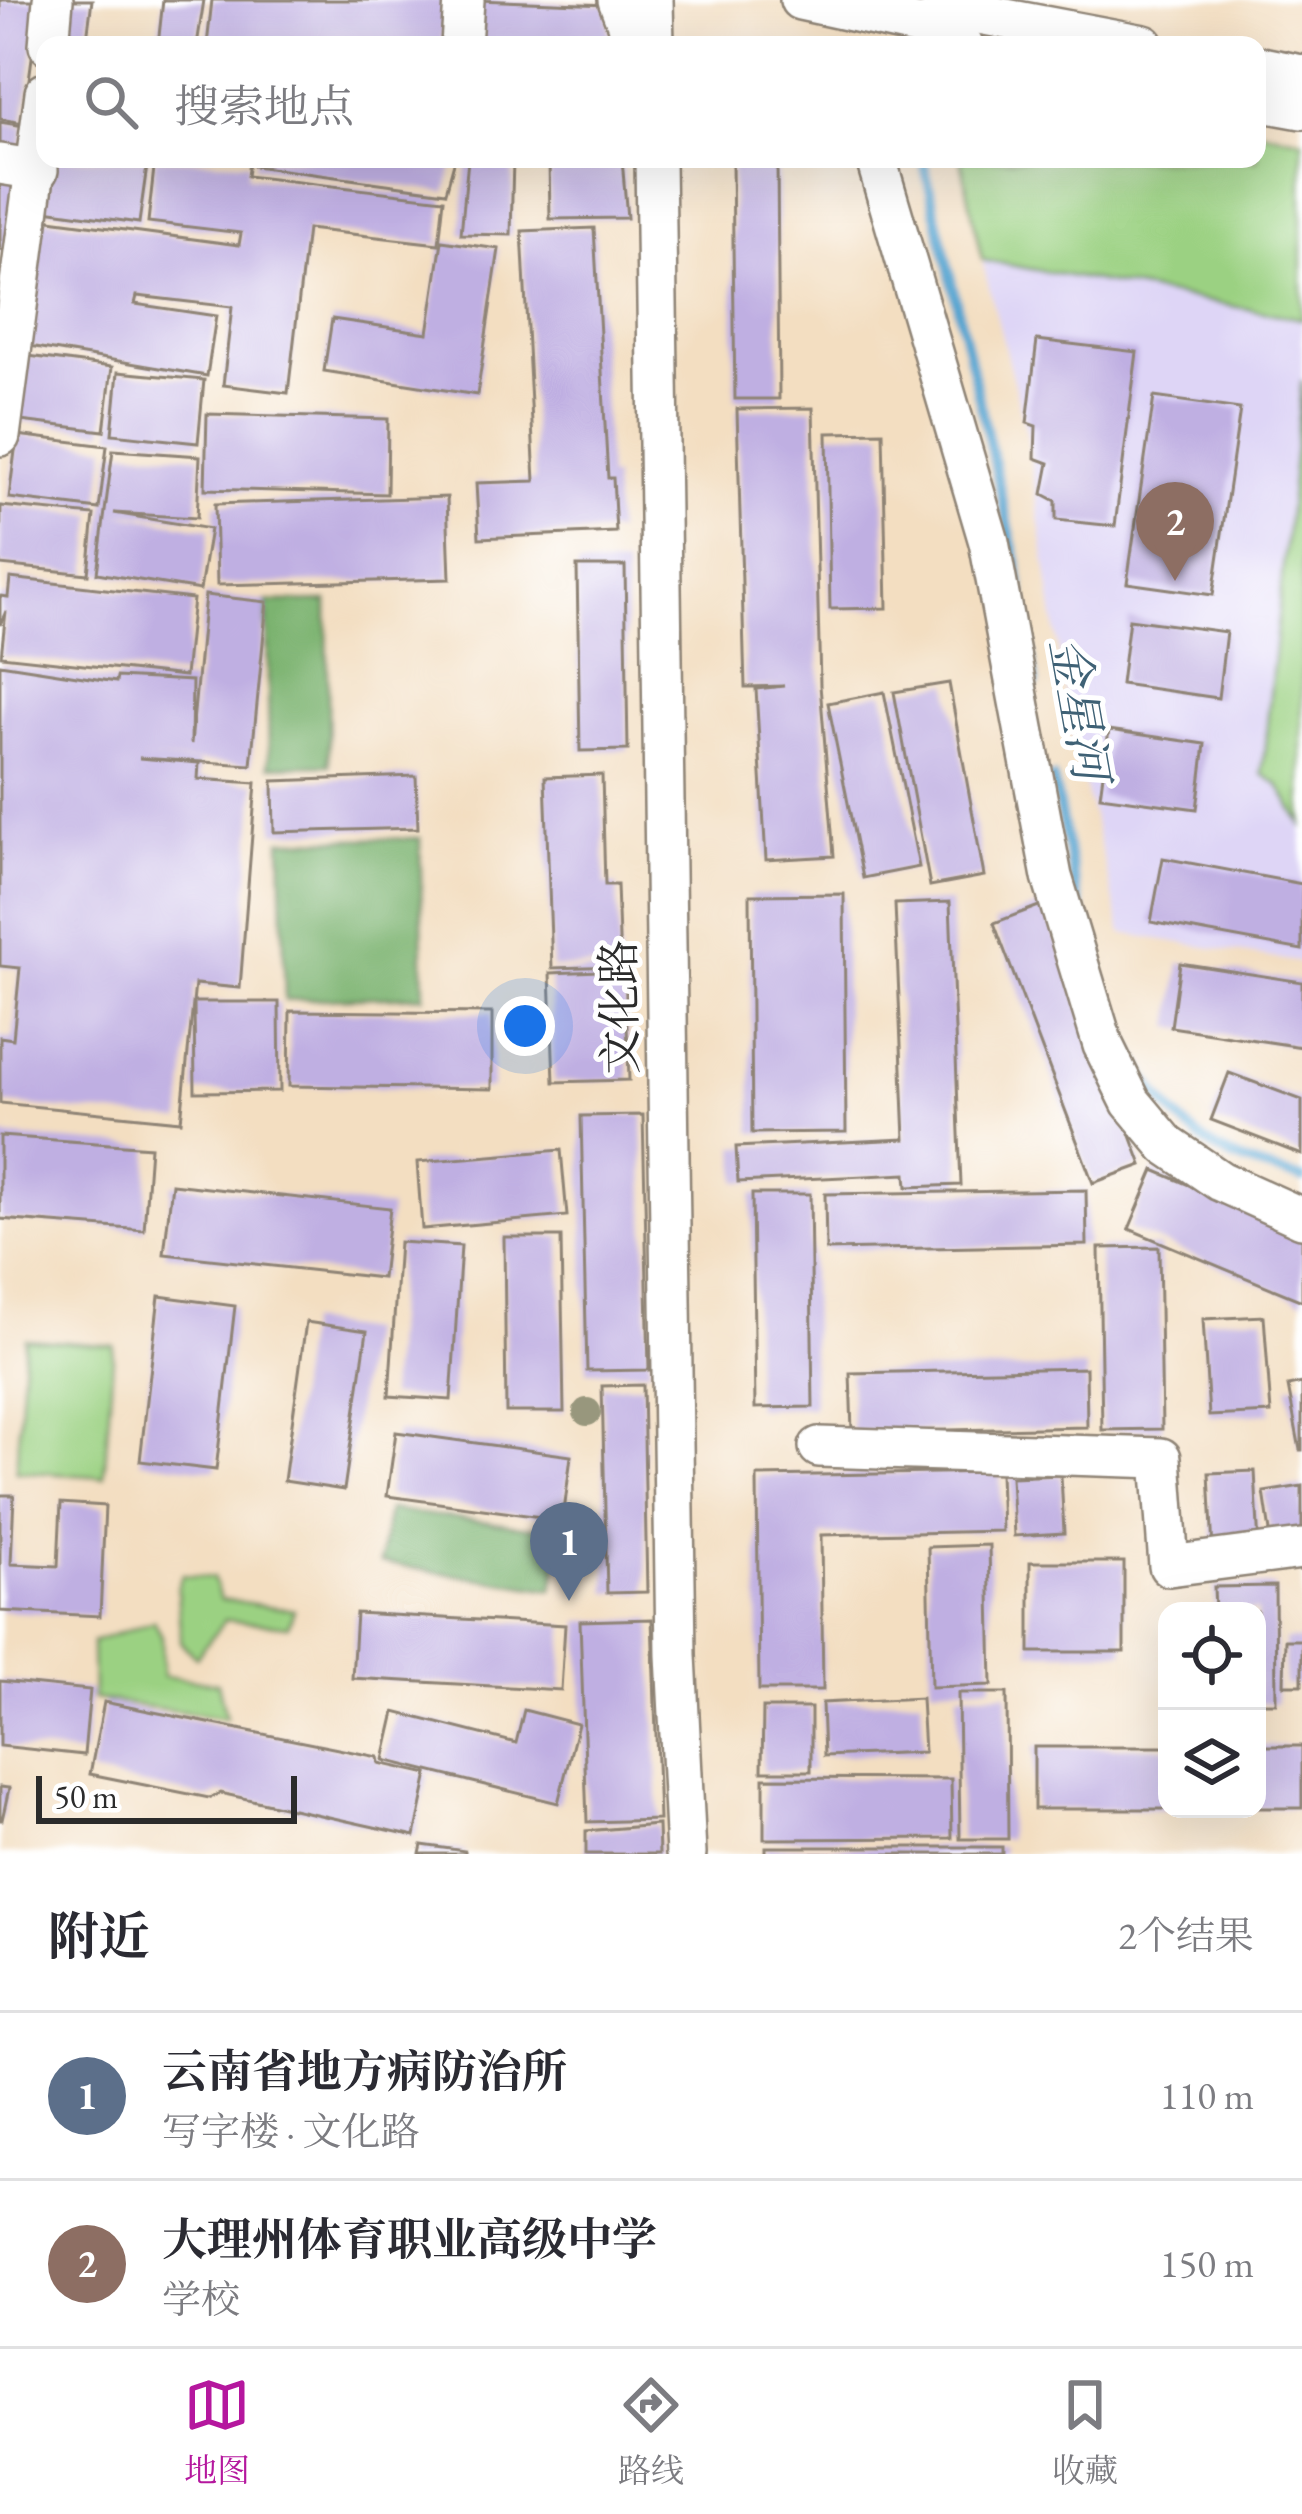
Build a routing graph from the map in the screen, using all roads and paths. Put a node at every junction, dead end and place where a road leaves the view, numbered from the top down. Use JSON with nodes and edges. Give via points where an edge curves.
{"nodes":[{"id":1,"x":53,"y":0,"type":"edge"},
{"id":2,"x":464,"y":0,"type":"edge"},
{"id":3,"x":618,"y":0,"type":"edge"},
{"id":4,"x":653,"y":0,"type":"edge"},
{"id":5,"x":800,"y":0,"type":"edge"},
{"id":6,"x":920,"y":26,"type":"junction"},
{"id":7,"x":846,"y":28,"type":"edge"},
{"id":8,"x":50,"y":36,"type":"edge"},
{"id":9,"x":462,"y":36,"type":"edge"},
{"id":10,"x":632,"y":36,"type":"edge"},
{"id":11,"x":653,"y":36,"type":"edge"},
{"id":12,"x":943,"y":36,"type":"edge"},
{"id":13,"x":1096,"y":36,"type":"edge"},
{"id":14,"x":1266,"y":69,"type":"edge"},
{"id":15,"x":1302,"y":75,"type":"edge"},
{"id":16,"x":1266,"y":103,"type":"edge"},
{"id":17,"x":1302,"y":109,"type":"edge"},
{"id":18,"x":36,"y":119,"type":"edge"},
{"id":19,"x":19,"y":167,"type":"edge"},
{"id":20,"x":655,"y":168,"type":"edge"},
{"id":21,"x":878,"y":168,"type":"edge"},
{"id":22,"x":0,"y":436,"type":"edge"},
{"id":23,"x":1302,"y":1218,"type":"edge"},
{"id":24,"x":819,"y":1447,"type":"dead end"},
{"id":25,"x":1302,"y":1549,"type":"edge"},
{"id":26,"x":686,"y":1854,"type":"edge"}],
"edges":[{"from":1,"to":8,"type":"street"},
{"from":2,"to":9,"type":"street"},
{"from":3,"to":10,"type":"street"},
{"from":4,"to":11,"type":"street"},
{"from":5,"to":7,"type":"street"},
{"from":6,"to":7,"type":"street"},
{"from":6,"to":12,"type":"street"},
{"from":6,"to":13,"type":"street","via":[[974,13]]},
{"from":14,"to":15,"type":"street"},
{"from":16,"to":17,"type":"street"},
{"from":18,"to":19,"type":"street"},
{"from":19,"to":22,"type":"street"},
{"from":20,"to":26,"type":"street","name":"文化路","via":[[676,1655]]},
{"from":21,"to":23,"type":"street","via":[[989,542],[1052,877],[1109,1061],[1138,1114],[1179,1154]]},
{"from":24,"to":25,"type":"street","via":[[1161,1458],[1169,1566]]}]}
